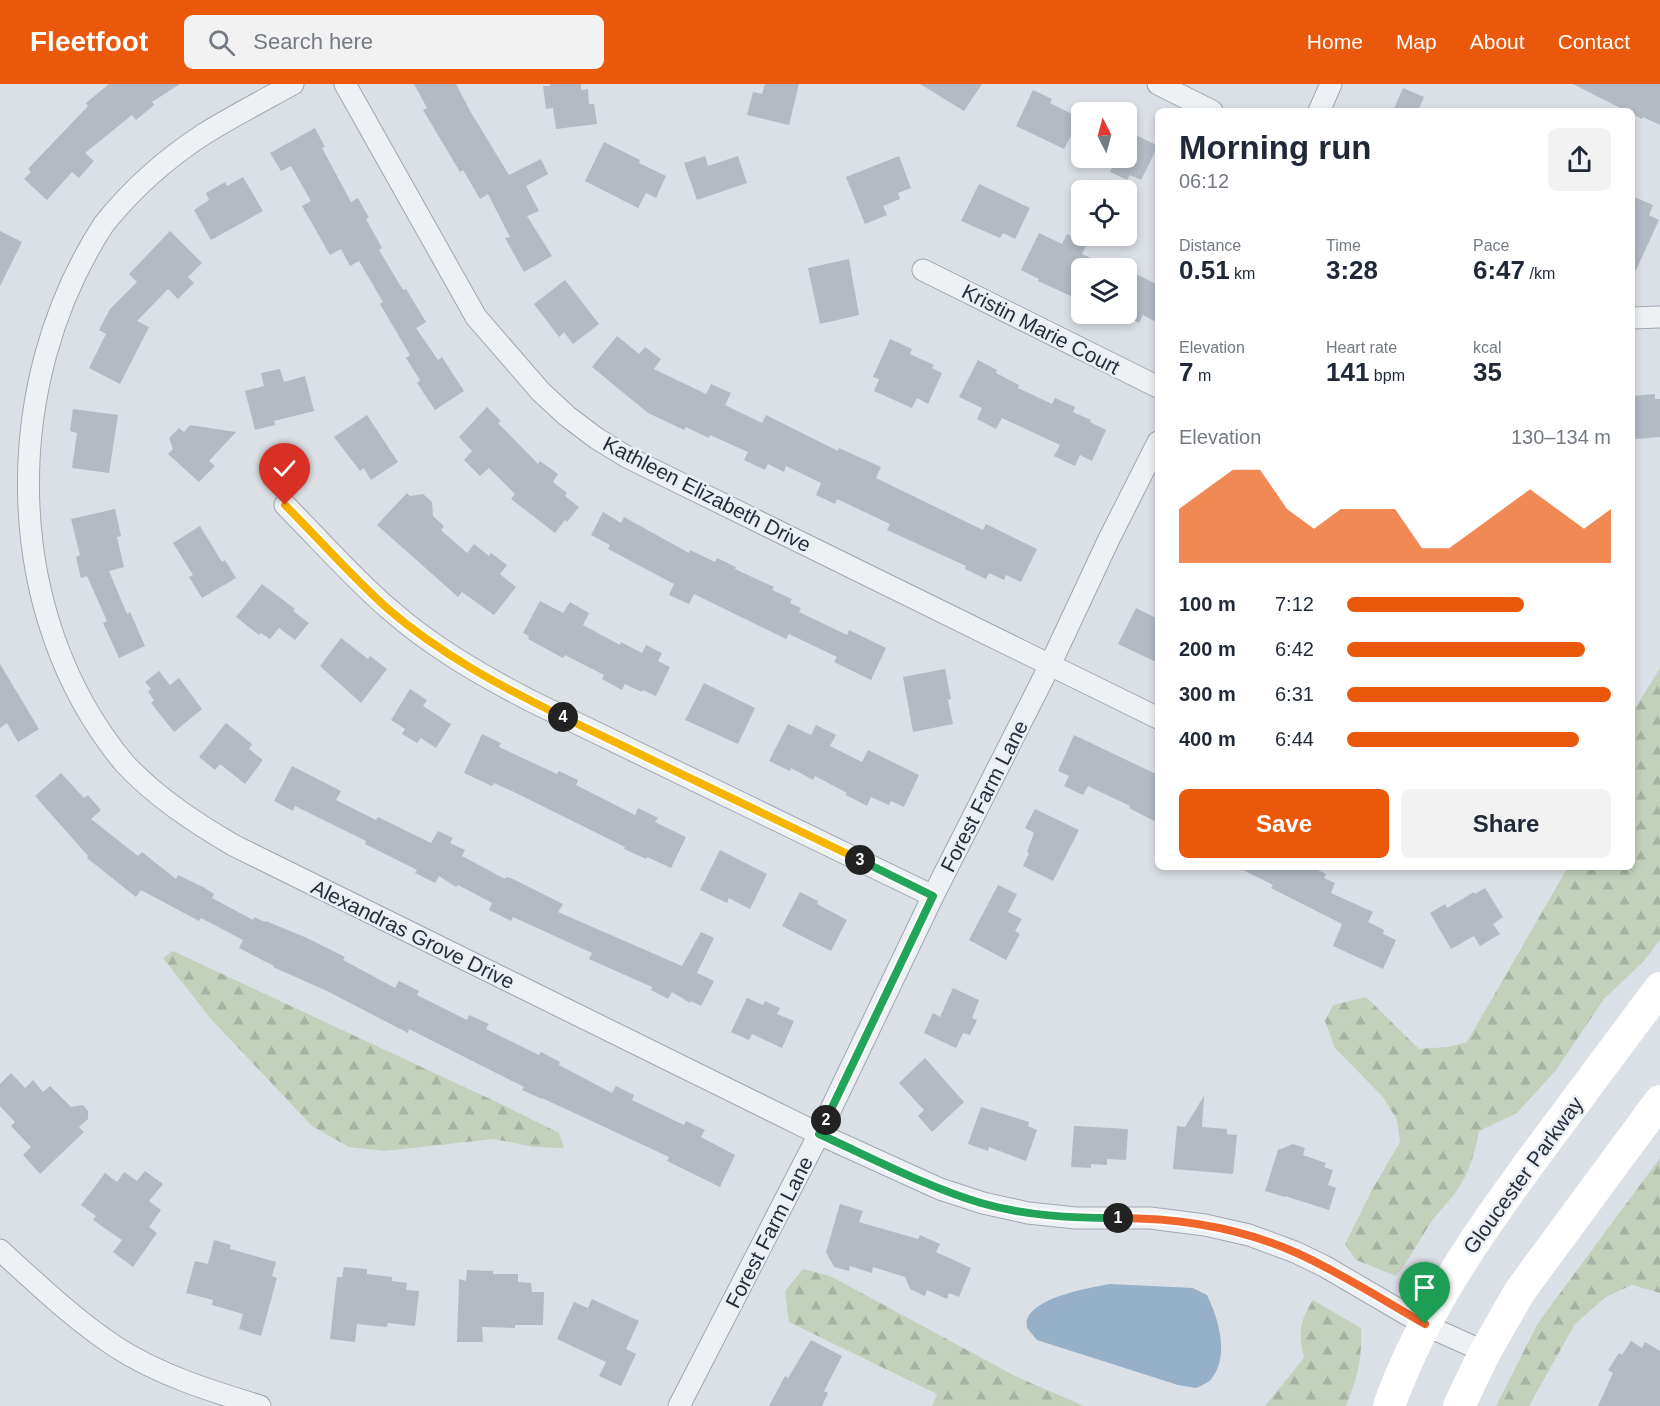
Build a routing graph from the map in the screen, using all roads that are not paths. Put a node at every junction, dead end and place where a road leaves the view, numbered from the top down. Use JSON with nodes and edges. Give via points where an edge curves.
{"nodes":[{"id":1,"x":293,"y":84,"type":"edge"},
{"id":2,"x":345,"y":84,"type":"edge"},
{"id":3,"x":1158,"y":84,"type":"edge"},
{"id":4,"x":1331,"y":84,"type":"edge"},
{"id":5,"x":1206,"y":108,"type":"edge"},
{"id":6,"x":1319,"y":108,"type":"edge"},
{"id":7,"x":923,"y":270,"type":"dead end"},
{"id":8,"x":1660,"y":317,"type":"edge"},
{"id":9,"x":1635,"y":318,"type":"edge"},
{"id":10,"x":1155,"y":386,"type":"edge"},
{"id":11,"x":1155,"y":448,"type":"edge"},
{"id":12,"x":285,"y":505,"type":"dead end"},
{"id":13,"x":1050,"y":665,"type":"junction"},
{"id":14,"x":1155,"y":717,"type":"edge"},
{"id":15,"x":933,"y":896,"type":"junction"},
{"id":16,"x":1660,"y":988,"type":"edge"},
{"id":17,"x":1660,"y":1101,"type":"edge"},
{"id":18,"x":819,"y":1134,"type":"junction"},
{"id":19,"x":0,"y":1250,"type":"edge"},
{"id":20,"x":1425,"y":1324,"type":"junction"},
{"id":21,"x":1485,"y":1352,"type":"junction"},
{"id":22,"x":260,"y":1406,"type":"edge"},
{"id":23,"x":679,"y":1406,"type":"edge"},
{"id":24,"x":1389,"y":1406,"type":"edge"},
{"id":25,"x":1459,"y":1406,"type":"edge"}],
"edges":[{"from":1,"to":18,"type":"street","name":"Alexandras Grove Drive","via":[[204,134],[134,190],[78,261],[52,307],[23,392],[13,480],[22,569],[51,654],[72,694],[126,765],[194,822],[233,845]]},
{"from":2,"to":13,"type":"street","name":"Kathleen Elizabeth Drive","via":[[476,317],[567,416],[627,457]]},
{"from":3,"to":5,"type":"street"},
{"from":4,"to":6,"type":"street"},
{"from":7,"to":10,"type":"street","name":"Kristin Marie Court"},
{"from":8,"to":9,"type":"street"},
{"from":11,"to":13,"type":"street","name":"Forest Farm Lane"},
{"from":12,"to":15,"type":"street","via":[[388,609],[483,676]]},
{"from":13,"to":14,"type":"street","name":"Kathleen Elizabeth Drive"},
{"from":13,"to":15,"type":"street","name":"Forest Farm Lane"},
{"from":15,"to":18,"type":"street","name":"Forest Farm Lane"},
{"from":16,"to":20,"type":"main road","name":"Gloucester Parkway","via":[[1491,1215]]},
{"from":17,"to":21,"type":"main road","via":[[1520,1291]]},
{"from":18,"to":20,"type":"street","name":"Alexandras Grove Drive","via":[[940,1189],[983,1203],[1076,1218],[1150,1218],[1249,1235],[1324,1266]]},
{"from":18,"to":23,"type":"street","name":"Forest Farm Lane"},
{"from":19,"to":22,"type":"street","via":[[64,1309],[118,1348],[206,1390]]},
{"from":20,"to":21,"type":"street","name":"Alexandras Grove Drive"},
{"from":20,"to":24,"type":"main road","name":"Gloucester Parkway"},
{"from":21,"to":25,"type":"main road"}]}
